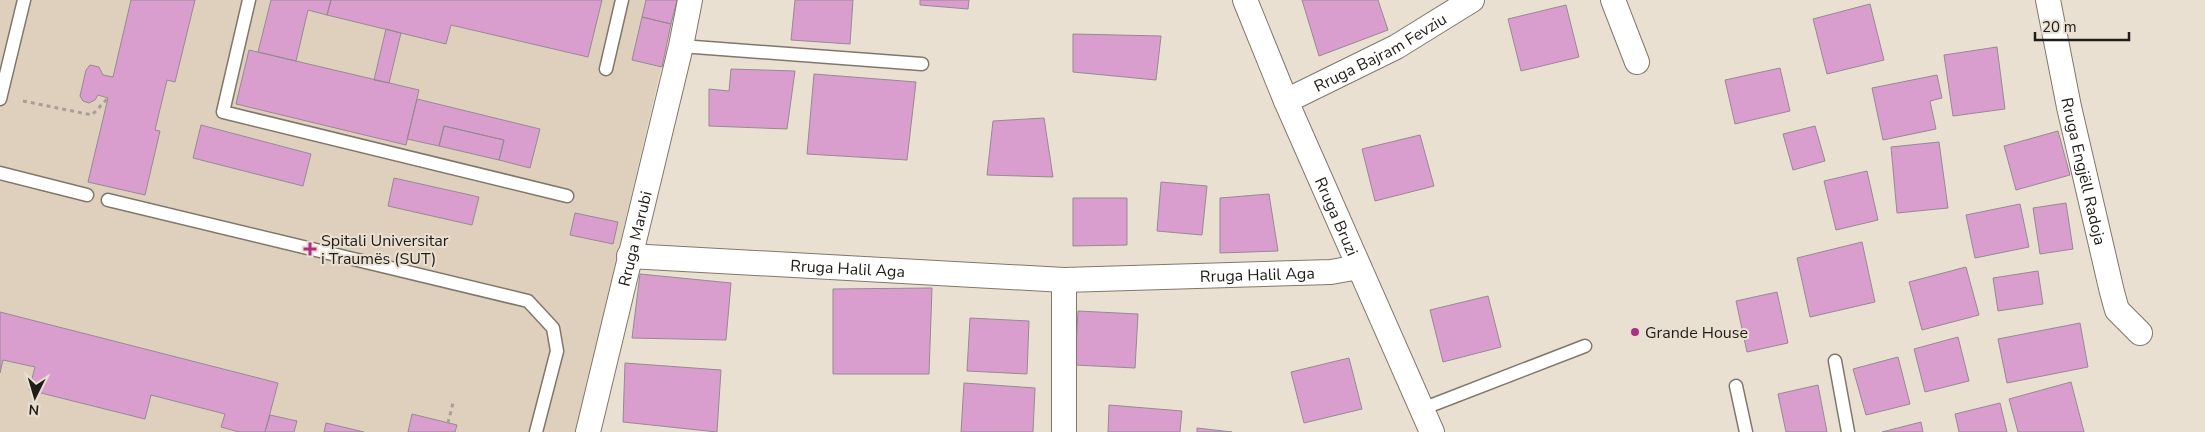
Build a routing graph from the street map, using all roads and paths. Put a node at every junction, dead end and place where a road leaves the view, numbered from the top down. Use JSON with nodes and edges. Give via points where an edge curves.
{"nodes":[{"id":1,"x":24,"y":0,"type":"edge"},
{"id":2,"x":250,"y":0,"type":"edge"},
{"id":3,"x":622,"y":0,"type":"edge"},
{"id":4,"x":690,"y":0,"type":"edge"},
{"id":5,"x":1244,"y":0,"type":"edge"},
{"id":6,"x":1472,"y":0,"type":"edge"},
{"id":7,"x":1614,"y":0,"type":"edge"},
{"id":8,"x":2048,"y":0,"type":"edge"},
{"id":9,"x":681,"y":46,"type":"junction"},
{"id":10,"x":1637,"y":62,"type":"dead end"},
{"id":11,"x":922,"y":64,"type":"dead end"},
{"id":12,"x":606,"y":68,"type":"dead end"},
{"id":13,"x":0,"y":97,"type":"edge"},
{"id":14,"x":108,"y":98,"type":"dead end"},
{"id":15,"x":1286,"y":101,"type":"junction"},
{"id":16,"x":4,"y":174,"type":"edge"},
{"id":17,"x":87,"y":195,"type":"dead end"},
{"id":18,"x":567,"y":196,"type":"dead end"},
{"id":19,"x":108,"y":200,"type":"dead end"},
{"id":20,"x":629,"y":256,"type":"junction"},
{"id":21,"x":1359,"y":267,"type":"junction"},
{"id":22,"x":1064,"y":280,"type":"junction"},
{"id":23,"x":2140,"y":333,"type":"dead end"},
{"id":24,"x":1584,"y":346,"type":"dead end"},
{"id":25,"x":1835,"y":361,"type":"dead end"},
{"id":26,"x":1736,"y":386,"type":"dead end"},
{"id":27,"x":453,"y":402,"type":"dead end"},
{"id":28,"x":1422,"y":409,"type":"junction"},
{"id":29,"x":448,"y":423,"type":"dead end"},
{"id":30,"x":536,"y":432,"type":"edge"},
{"id":31,"x":588,"y":432,"type":"edge"},
{"id":32,"x":1064,"y":432,"type":"edge"},
{"id":33,"x":1432,"y":432,"type":"edge"},
{"id":34,"x":1746,"y":432,"type":"edge"},
{"id":35,"x":1848,"y":432,"type":"edge"}],
"edges":[{"from":1,"to":13,"type":"lane"},
{"from":2,"to":18,"type":"lane","via":[[223,112]]},
{"from":3,"to":12,"type":"lane"},
{"from":4,"to":9,"type":"street","name":"Rruga Marubi"},
{"from":5,"to":15,"type":"street","name":"Rruga Bruzi"},
{"from":6,"to":15,"type":"street","name":"Rruga Bajram Fevziu","via":[[1396,47]]},
{"from":7,"to":10,"type":"street"},
{"from":8,"to":23,"type":"street","name":"Rruga Engjëll Radoja","via":[[2112,292],[2117,310]]},
{"from":9,"to":11,"type":"lane"},
{"from":9,"to":20,"type":"street","name":"Rruga Marubi"},
{"from":13,"to":14,"type":"path","via":[[92,115]]},
{"from":15,"to":21,"type":"street","name":"Rruga Bruzi"},
{"from":16,"to":17,"type":"lane"},
{"from":19,"to":30,"type":"lane","via":[[528,301],[554,328],[557,351]]},
{"from":20,"to":22,"type":"street","name":"Rruga Halil Aga"},
{"from":20,"to":31,"type":"street","name":"Rruga Marubi"},
{"from":21,"to":22,"type":"street","name":"Rruga Halil Aga","via":[[1331,272]]},
{"from":21,"to":28,"type":"street","name":"Rruga Bruzi"},
{"from":22,"to":32,"type":"street"},
{"from":24,"to":28,"type":"lane"},
{"from":25,"to":35,"type":"lane"},
{"from":26,"to":34,"type":"lane"},
{"from":27,"to":29,"type":"path"},
{"from":28,"to":33,"type":"street","name":"Rruga Bruzi"}]}
